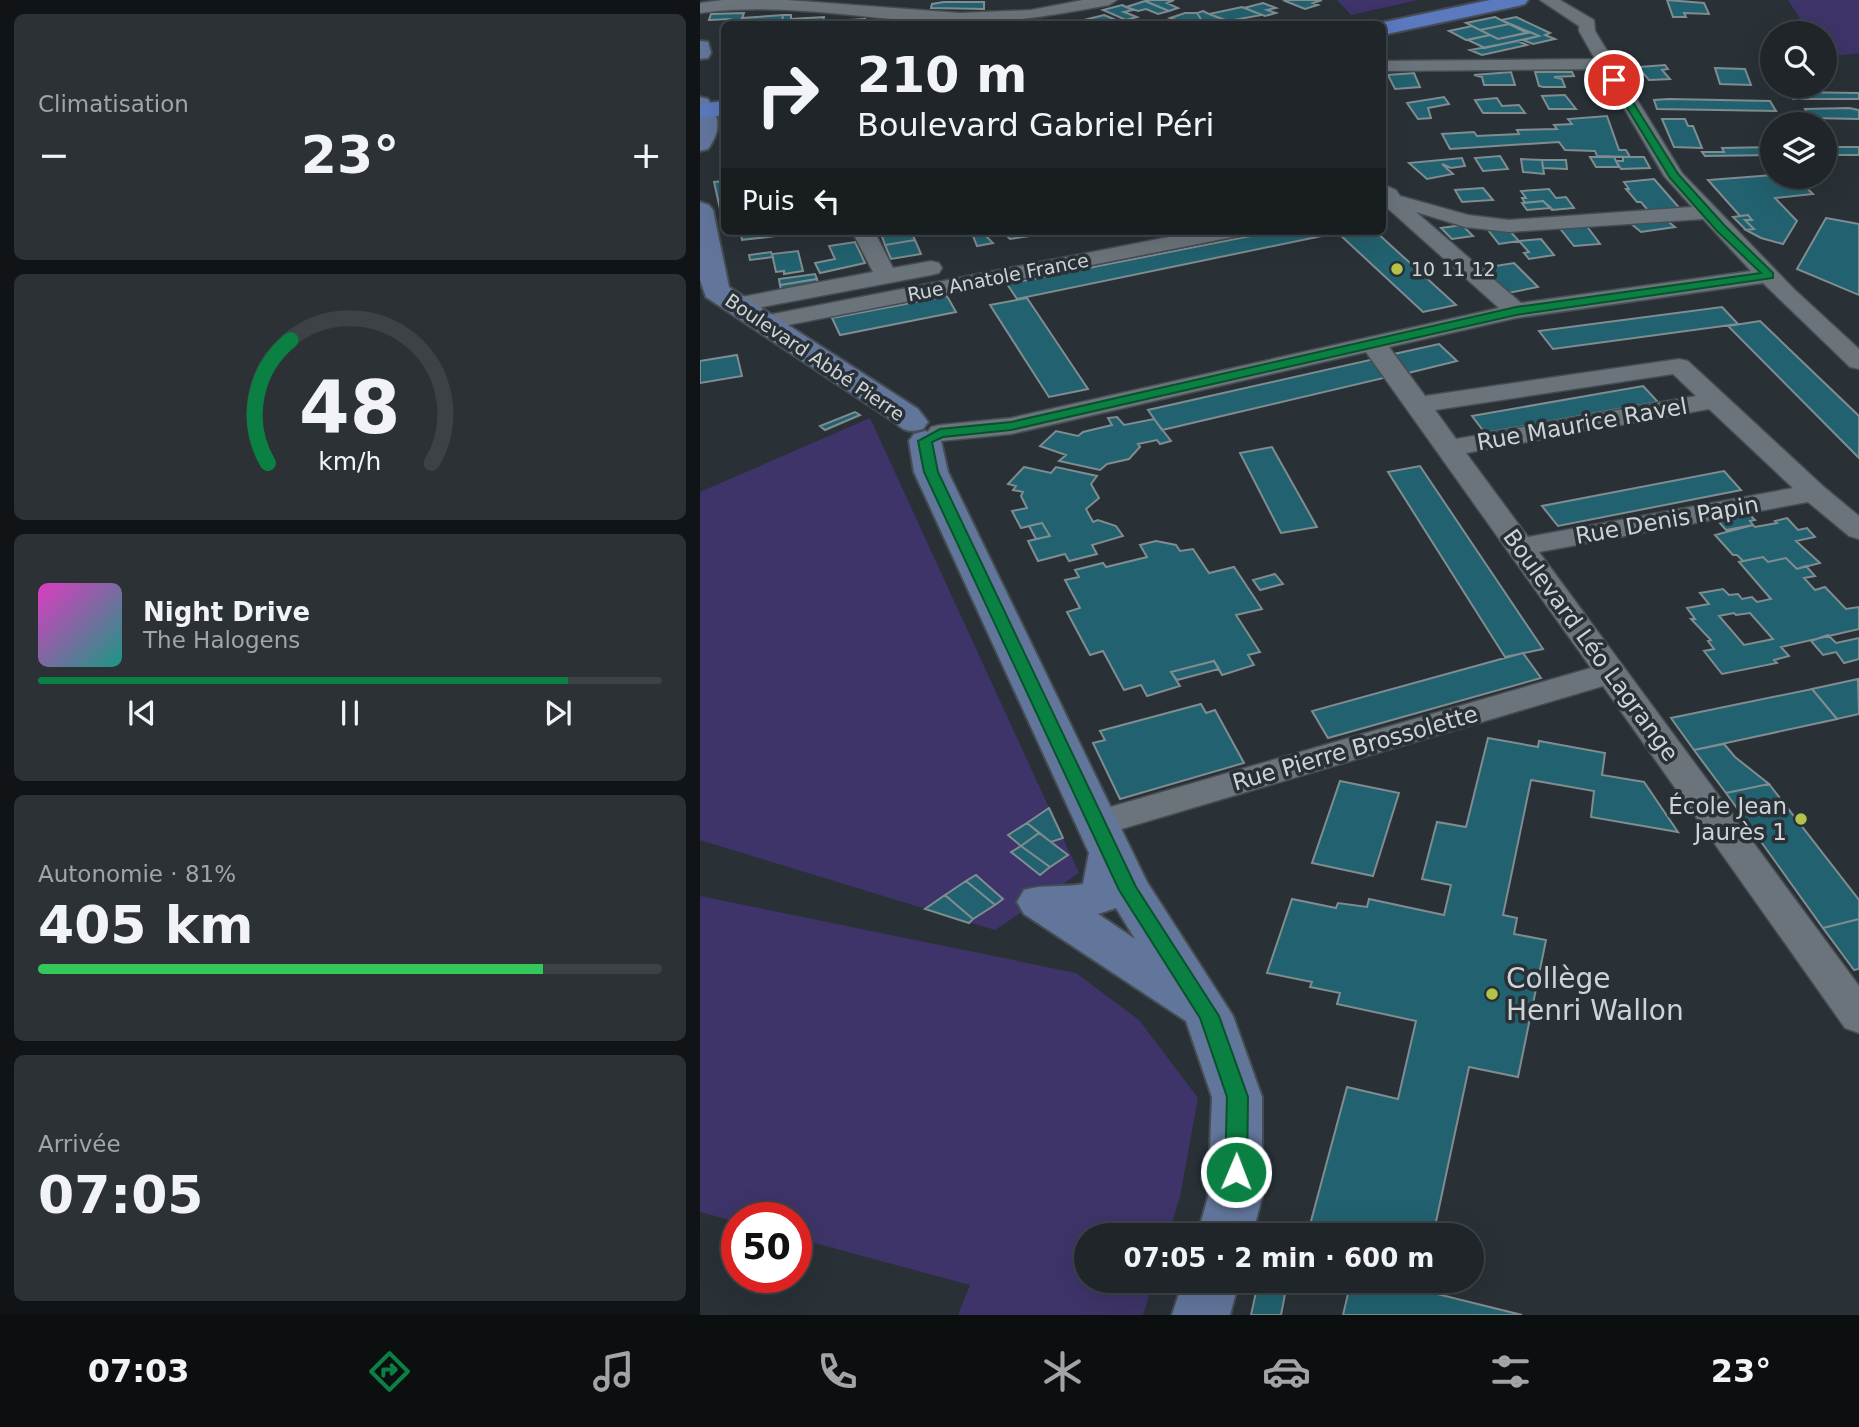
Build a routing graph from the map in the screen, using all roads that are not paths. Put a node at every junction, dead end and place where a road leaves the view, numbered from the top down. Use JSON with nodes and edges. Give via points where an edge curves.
{"nodes":[{"id":1,"x":1109,"y":0,"type":"edge"},
{"id":2,"x":1471,"y":0,"type":"edge"},
{"id":3,"x":1518,"y":0,"type":"edge"},
{"id":4,"x":1526,"y":0,"type":"edge"},
{"id":5,"x":700,"y":8,"type":"edge"},
{"id":6,"x":1556,"y":8,"type":"edge"},
{"id":7,"x":1588,"y":16,"type":"edge"},
{"id":8,"x":1032,"y":20,"type":"edge"},
{"id":9,"x":1373,"y":21,"type":"edge"},
{"id":10,"x":1386,"y":28,"type":"edge"},
{"id":11,"x":700,"y":47,"type":"edge"},
{"id":12,"x":700,"y":53,"type":"edge"},
{"id":13,"x":1605,"y":64,"type":"junction"},
{"id":14,"x":1386,"y":66,"type":"edge"},
{"id":15,"x":709,"y":113,"type":"edge"},
{"id":16,"x":700,"y":144,"type":"edge"},
{"id":17,"x":1386,"y":198,"type":"edge"},
{"id":18,"x":1386,"y":199,"type":"edge"},
{"id":19,"x":1707,"y":212,"type":"junction"},
{"id":20,"x":701,"y":219,"type":"edge"},
{"id":21,"x":865,"y":235,"type":"edge"},
{"id":22,"x":1101,"y":235,"type":"edge"},
{"id":23,"x":1213,"y":235,"type":"edge"},
{"id":24,"x":1769,"y":275,"type":"junction"},
{"id":25,"x":886,"y":276,"type":"junction"},
{"id":26,"x":736,"y":304,"type":"junction"},
{"id":27,"x":1516,"y":311,"type":"junction"},
{"id":28,"x":763,"y":323,"type":"junction"},
{"id":29,"x":1369,"y":343,"type":"junction"},
{"id":30,"x":1859,"y":362,"type":"edge"},
{"id":31,"x":1714,"y":400,"type":"junction"},
{"id":32,"x":1417,"y":405,"type":"junction"},
{"id":33,"x":926,"y":432,"type":"junction"},
{"id":34,"x":1449,"y":449,"type":"junction"},
{"id":35,"x":1814,"y":493,"type":"junction"},
{"id":36,"x":1859,"y":530,"type":"edge"},
{"id":37,"x":1520,"y":547,"type":"junction"},
{"id":38,"x":1611,"y":673,"type":"junction"},
{"id":39,"x":1105,"y":838,"type":"junction"},
{"id":40,"x":1202,"y":1006,"type":"junction"},
{"id":41,"x":1859,"y":1017,"type":"edge"},
{"id":42,"x":1228,"y":1223,"type":"edge"},
{"id":43,"x":1207,"y":1293,"type":"edge"},
{"id":44,"x":1201,"y":1315,"type":"edge"}],
"edges":[{"from":1,"to":8,"type":"street"},
{"from":2,"to":9,"type":"main road"},
{"from":3,"to":10,"type":"main road"},
{"from":4,"to":6,"type":"street"},
{"from":5,"to":8,"type":"street","via":[[747,3]]},
{"from":6,"to":7,"type":"street"},
{"from":6,"to":7,"type":"street"},
{"from":7,"to":13,"type":"street"},
{"from":11,"to":12,"type":"main road"},
{"from":13,"to":14,"type":"street"},
{"from":13,"to":19,"type":"street","via":[[1674,176]]},
{"from":15,"to":16,"type":"main road","via":[[708,129]]},
{"from":17,"to":19,"type":"street","via":[[1465,221],[1509,226]]},
{"from":18,"to":27,"type":"street"},
{"from":19,"to":24,"type":"street"},
{"from":20,"to":26,"type":"main road","name":"Boulevard Abbé Pierre","via":[[716,291]]},
{"from":21,"to":25,"type":"street"},
{"from":22,"to":25,"type":"street"},
{"from":23,"to":28,"type":"street","name":"Rue Anatole France"},
{"from":24,"to":27,"type":"street"},
{"from":24,"to":30,"type":"street"},
{"from":25,"to":26,"type":"street"},
{"from":26,"to":28,"type":"main road","name":"Boulevard Abbé Pierre"},
{"from":27,"to":29,"type":"street"},
{"from":28,"to":33,"type":"main road","name":"Boulevard Abbé Pierre"},
{"from":29,"to":32,"type":"street","name":"Boulevard Léo Lagrange"},
{"from":29,"to":33,"type":"street","via":[[1011,426]]},
{"from":31,"to":32,"type":"street","via":[[1679,366]]},
{"from":31,"to":34,"type":"street","name":"Rue Maurice Ravel"},
{"from":31,"to":35,"type":"street"},
{"from":32,"to":34,"type":"street","name":"Boulevard Léo Lagrange"},
{"from":33,"to":39,"type":"main road","name":"Boulevard Abbé Pierre","via":[[931,472]]},
{"from":34,"to":37,"type":"street","name":"Boulevard Léo Lagrange"},
{"from":35,"to":36,"type":"street"},
{"from":35,"to":37,"type":"street","name":"Rue Denis Papin"},
{"from":37,"to":38,"type":"street","name":"Boulevard Léo Lagrange"},
{"from":38,"to":39,"type":"street","name":"Rue Pierre Brossolette"},
{"from":38,"to":41,"type":"street","name":"Boulevard Léo Lagrange"},
{"from":39,"to":40,"type":"main road","name":"Boulevard Abbé Pierre","via":[[1128,890]]},
{"from":39,"to":40,"type":"main road","via":[[1107,881],[1099,897],[1066,905],[1040,902]]},
{"from":40,"to":42,"type":"main road","name":"Boulevard Abbé Pierre","via":[[1237,1097],[1235,1197]]},
{"from":43,"to":44,"type":"main road"}]}
